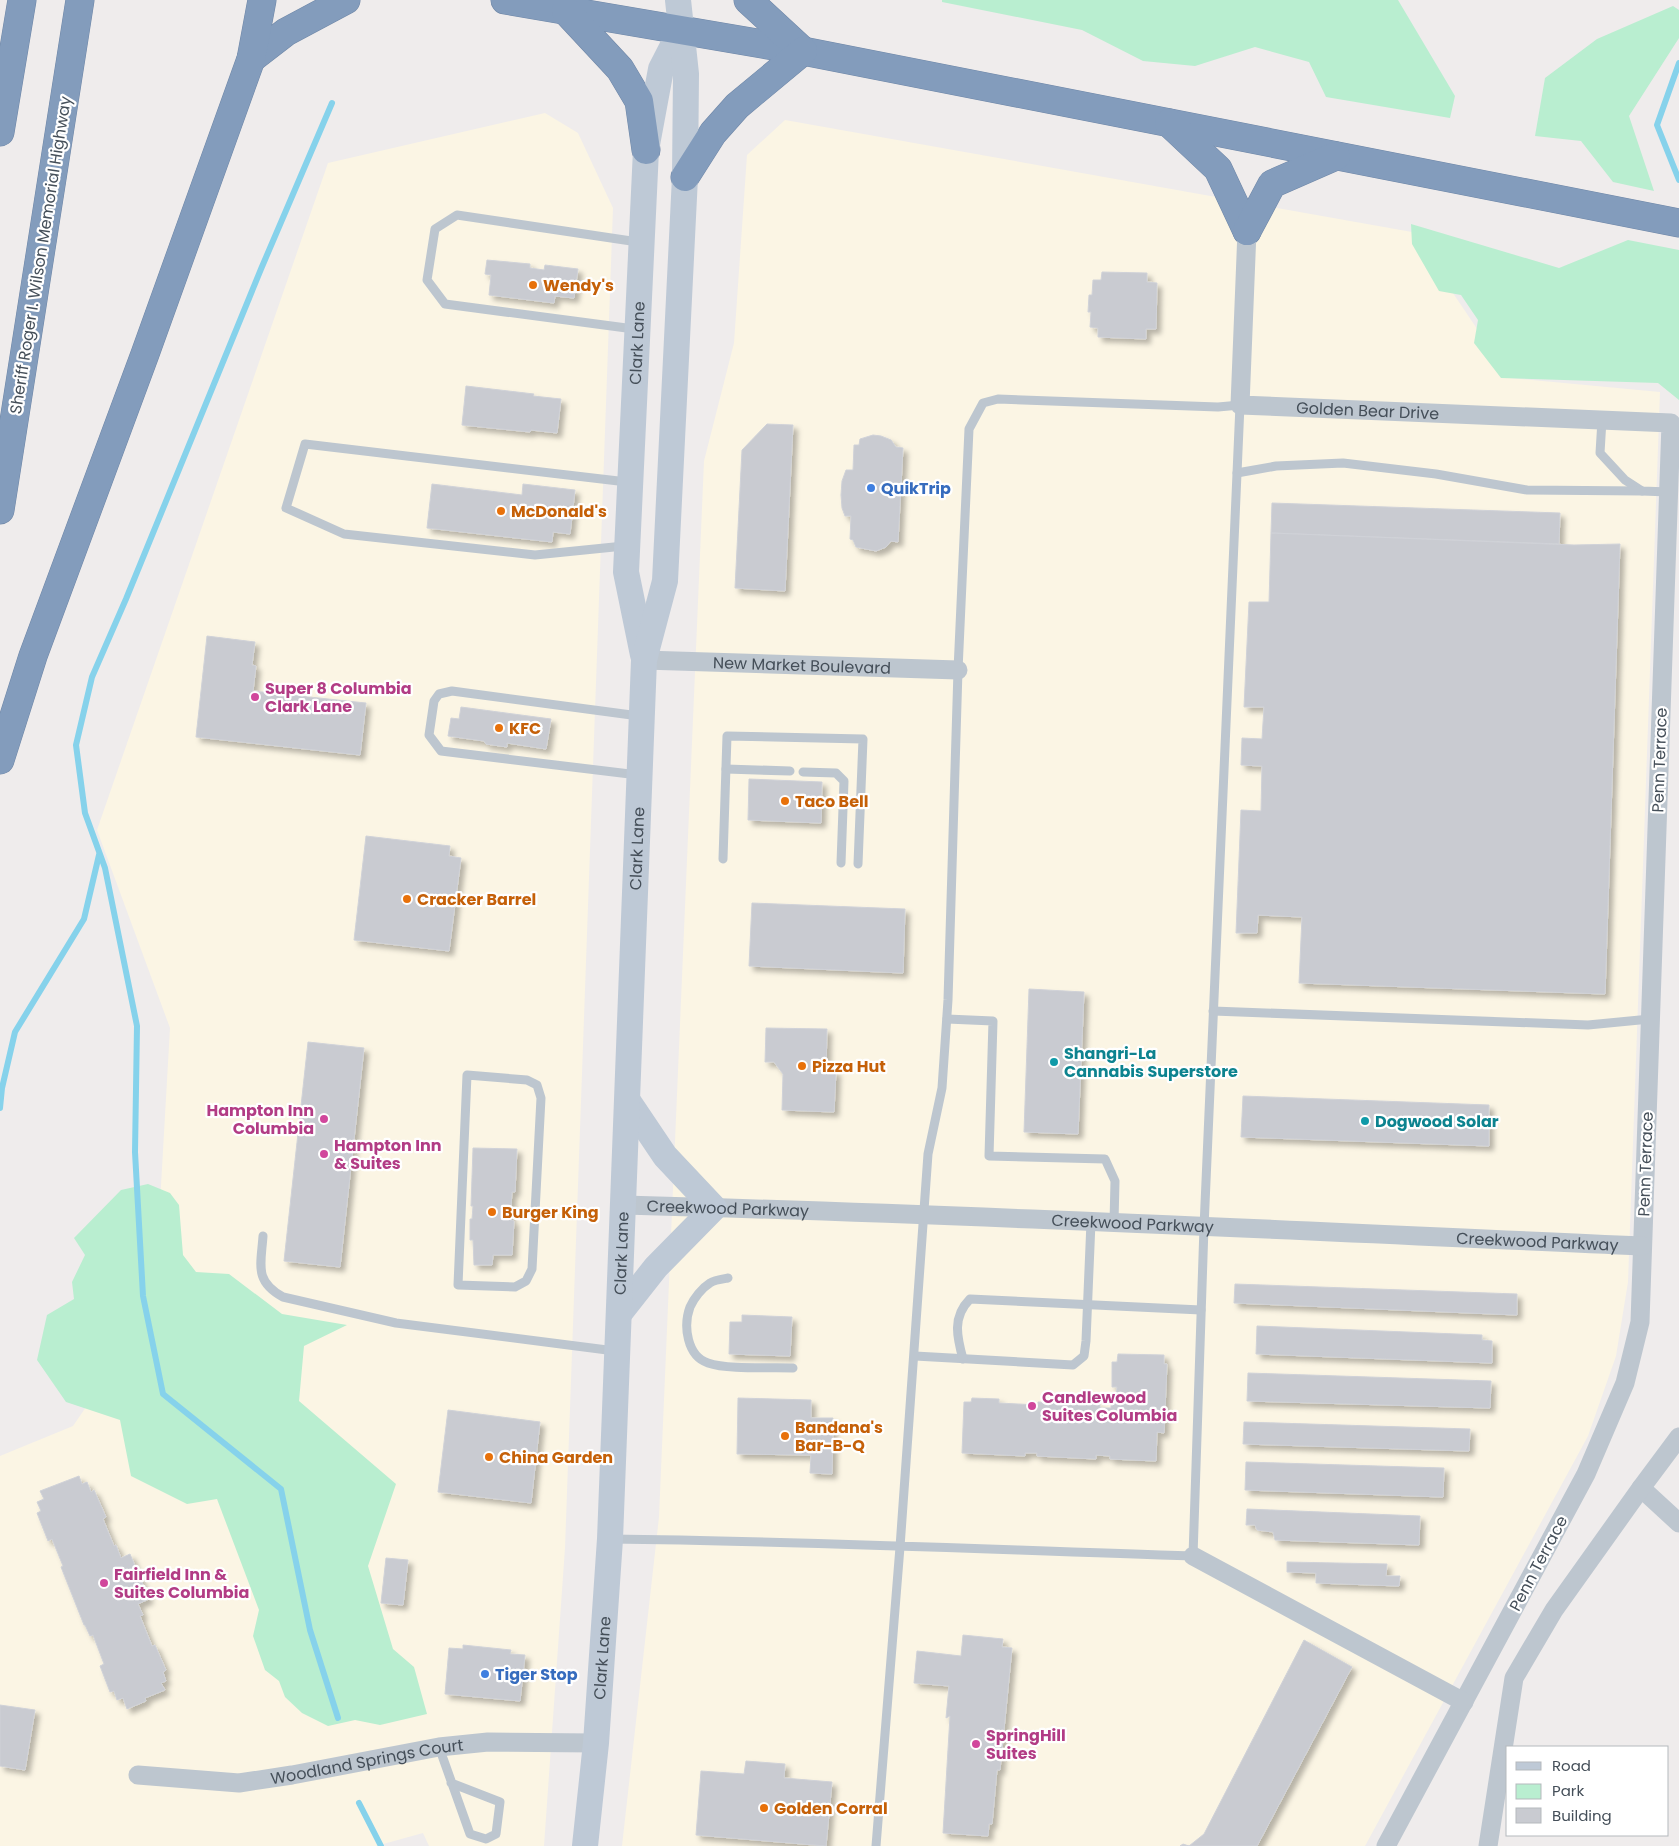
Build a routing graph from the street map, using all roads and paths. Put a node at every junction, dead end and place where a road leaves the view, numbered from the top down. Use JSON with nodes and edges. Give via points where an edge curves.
{"nodes":[{"id":1,"x":22,"y":0,"type":"edge"},
{"id":2,"x":80,"y":0,"type":"edge"},
{"id":3,"x":262,"y":0,"type":"edge"},
{"id":4,"x":346,"y":0,"type":"edge"},
{"id":5,"x":505,"y":0,"type":"edge"},
{"id":6,"x":678,"y":0,"type":"edge"},
{"id":7,"x":748,"y":0,"type":"edge"},
{"id":8,"x":572,"y":5,"type":"edge"},
{"id":9,"x":681,"y":30,"type":"junction"},
{"id":10,"x":803,"y":51,"type":"junction"},
{"id":11,"x":251,"y":60,"type":"junction"},
{"id":12,"x":1169,"y":122,"type":"junction"},
{"id":13,"x":0,"y":132,"type":"edge"},
{"id":14,"x":646,"y":150,"type":"junction"},
{"id":15,"x":1336,"y":156,"type":"junction"},
{"id":16,"x":685,"y":177,"type":"junction"},
{"id":17,"x":1679,"y":223,"type":"edge"},
{"id":18,"x":1247,"y":231,"type":"junction"},
{"id":19,"x":641,"y":242,"type":"junction"},
{"id":20,"x":637,"y":329,"type":"junction"},
{"id":21,"x":1240,"y":405,"type":"junction"},
{"id":22,"x":1602,"y":420,"type":"junction"},
{"id":23,"x":1671,"y":423,"type":"joint"},
{"id":24,"x":1237,"y":473,"type":"junction"},
{"id":25,"x":630,"y":483,"type":"junction"},
{"id":26,"x":1642,"y":491,"type":"junction"},
{"id":27,"x":1669,"y":492,"type":"junction"},
{"id":28,"x":0,"y":510,"type":"edge"},
{"id":29,"x":627,"y":546,"type":"junction"},
{"id":30,"x":644,"y":660,"type":"junction"},
{"id":31,"x":958,"y":670,"type":"junction"},
{"id":32,"x":642,"y":717,"type":"junction"},
{"id":33,"x":0,"y":760,"type":"edge"},
{"id":34,"x":726,"y":768,"type":"junction"},
{"id":35,"x":790,"y":771,"type":"dead end"},
{"id":36,"x":803,"y":772,"type":"dead end"},
{"id":37,"x":640,"y":776,"type":"junction"},
{"id":38,"x":723,"y":859,"type":"dead end"},
{"id":39,"x":842,"y":863,"type":"dead end"},
{"id":40,"x":858,"y":864,"type":"dead end"},
{"id":41,"x":1213,"y":1011,"type":"junction"},
{"id":42,"x":947,"y":1019,"type":"junction"},
{"id":43,"x":1650,"y":1019,"type":"junction"},
{"id":44,"x":628,"y":1101,"type":"junction"},
{"id":45,"x":535,"y":1202,"type":"joint"},
{"id":46,"x":624,"y":1205,"type":"junction"},
{"id":47,"x":714,"y":1208,"type":"junction"},
{"id":48,"x":925,"y":1216,"type":"junction"},
{"id":49,"x":1091,"y":1222,"type":"junction"},
{"id":50,"x":1114,"y":1222,"type":"junction"},
{"id":51,"x":1204,"y":1227,"type":"junction"},
{"id":52,"x":263,"y":1236,"type":"dead end"},
{"id":53,"x":1642,"y":1246,"type":"junction"},
{"id":54,"x":728,"y":1278,"type":"dead end"},
{"id":55,"x":1088,"y":1305,"type":"junction"},
{"id":56,"x":1201,"y":1310,"type":"junction"},
{"id":57,"x":620,"y":1314,"type":"junction"},
{"id":58,"x":618,"y":1351,"type":"junction"},
{"id":59,"x":914,"y":1356,"type":"junction"},
{"id":60,"x":963,"y":1358,"type":"junction"},
{"id":61,"x":793,"y":1368,"type":"dead end"},
{"id":62,"x":1679,"y":1438,"type":"edge"},
{"id":63,"x":1641,"y":1488,"type":"junction"},
{"id":64,"x":1679,"y":1523,"type":"edge"},
{"id":65,"x":610,"y":1539,"type":"junction"},
{"id":66,"x":900,"y":1547,"type":"junction"},
{"id":67,"x":1193,"y":1556,"type":"junction"},
{"id":68,"x":1464,"y":1702,"type":"junction"},
{"id":69,"x":596,"y":1744,"type":"junction"},
{"id":70,"x":439,"y":1747,"type":"junction"},
{"id":71,"x":138,"y":1775,"type":"dead end"},
{"id":72,"x":451,"y":1783,"type":"junction"},
{"id":73,"x":586,"y":1846,"type":"edge"},
{"id":74,"x":876,"y":1846,"type":"edge"},
{"id":75,"x":1386,"y":1846,"type":"edge"},
{"id":76,"x":1488,"y":1846,"type":"edge"}],
"edges":[{"from":1,"to":13,"type":"highway"},
{"from":2,"to":28,"type":"highway","name":"Sheriff Roger I. Wilson Memorial Highway"},
{"from":3,"to":11,"type":"highway"},
{"from":4,"to":11,"type":"highway","via":[[286,32]]},
{"from":5,"to":8,"type":"highway"},
{"from":6,"to":9,"type":"main road","name":"Clark Lane"},
{"from":7,"to":10,"type":"highway"},
{"from":8,"to":9,"type":"highway"},
{"from":8,"to":14,"type":"highway","via":[[620,69],[639,101]]},
{"from":9,"to":10,"type":"highway"},
{"from":9,"to":14,"type":"main road","name":"Clark Lane","via":[[661,69]]},
{"from":9,"to":16,"type":"main road","name":"Clark Lane","via":[[686,74]]},
{"from":10,"to":12,"type":"highway"},
{"from":10,"to":16,"type":"highway","via":[[736,106],[713,133]]},
{"from":11,"to":33,"type":"highway","via":[[33,656]]},
{"from":12,"to":15,"type":"highway"},
{"from":12,"to":18,"type":"highway","via":[[1218,169]]},
{"from":14,"to":19,"type":"main road","name":"Clark Lane"},
{"from":15,"to":17,"type":"highway"},
{"from":15,"to":18,"type":"highway","via":[[1272,184]]},
{"from":16,"to":30,"type":"main road","name":"Clark Lane","via":[[665,581]]},
{"from":18,"to":21,"type":"street"},
{"from":19,"to":20,"type":"main road","name":"Clark Lane"},
{"from":19,"to":20,"type":"lane","via":[[457,215],[435,229],[427,280],[445,304]]},
{"from":20,"to":25,"type":"main road","name":"Clark Lane"},
{"from":21,"to":22,"type":"street","name":"Golden Bear Drive"},
{"from":21,"to":24,"type":"lane"},
{"from":21,"to":31,"type":"lane","via":[[998,400],[984,403],[969,429]]},
{"from":22,"to":23,"type":"street","name":"Golden Bear Drive"},
{"from":22,"to":26,"type":"lane","via":[[1600,453],[1625,480]]},
{"from":23,"to":27,"type":"street","name":"Penn Terrace"},
{"from":24,"to":26,"type":"lane","via":[[1276,466],[1344,463],[1436,474],[1527,490]]},
{"from":24,"to":41,"type":"lane"},
{"from":25,"to":29,"type":"main road","name":"Clark Lane"},
{"from":25,"to":29,"type":"lane","via":[[304,444],[286,508],[344,534],[534,555]]},
{"from":26,"to":27,"type":"lane"},
{"from":27,"to":43,"type":"street","name":"Penn Terrace"},
{"from":29,"to":30,"type":"main road","name":"Clark Lane","via":[[626,572]]},
{"from":30,"to":31,"type":"street","name":"New Market Boulevard"},
{"from":30,"to":32,"type":"main road","name":"Clark Lane"},
{"from":31,"to":42,"type":"lane"},
{"from":32,"to":37,"type":"main road","name":"Clark Lane"},
{"from":32,"to":37,"type":"lane","via":[[452,691],[439,694],[434,701],[429,735],[441,751]]},
{"from":34,"to":35,"type":"lane"},
{"from":34,"to":38,"type":"lane"},
{"from":34,"to":40,"type":"lane","via":[[727,736],[862,739]]},
{"from":36,"to":39,"type":"lane","via":[[836,773],[844,782]]},
{"from":37,"to":44,"type":"main road","name":"Clark Lane"},
{"from":41,"to":43,"type":"lane","via":[[1588,1025]]},
{"from":41,"to":51,"type":"lane"},
{"from":42,"to":48,"type":"lane","via":[[942,1088],[928,1154]]},
{"from":42,"to":50,"type":"lane","via":[[993,1021],[989,1156],[1105,1159],[1114,1181]]},
{"from":43,"to":53,"type":"street","name":"Penn Terrace"},
{"from":44,"to":46,"type":"main road","name":"Clark Lane"},
{"from":44,"to":47,"type":"main road","via":[[665,1156]]},
{"from":45,"to":45,"type":"lane","via":[[541,1098],[537,1085],[527,1080],[467,1075],[458,1285],[515,1287],[526,1281],[532,1269]]},
{"from":46,"to":47,"type":"street","name":"Creekwood Parkway"},
{"from":46,"to":57,"type":"main road","name":"Clark Lane"},
{"from":47,"to":48,"type":"street","name":"Creekwood Parkway"},
{"from":47,"to":57,"type":"main road","via":[[656,1267]]},
{"from":48,"to":49,"type":"street","name":"Creekwood Parkway"},
{"from":48,"to":59,"type":"lane"},
{"from":49,"to":50,"type":"street","name":"Creekwood Parkway"},
{"from":49,"to":55,"type":"lane"},
{"from":50,"to":51,"type":"street","name":"Creekwood Parkway"},
{"from":51,"to":53,"type":"street","name":"Creekwood Parkway"},
{"from":51,"to":56,"type":"lane"},
{"from":52,"to":58,"type":"lane","via":[[261,1270],[264,1282],[283,1297],[396,1323]]},
{"from":53,"to":68,"type":"street","name":"Penn Terrace","via":[[1640,1322],[1625,1384],[1586,1474]]},
{"from":54,"to":61,"type":"lane","via":[[710,1282],[690,1307],[689,1345],[698,1358],[727,1366]]},
{"from":55,"to":56,"type":"lane"},
{"from":55,"to":60,"type":"lane","via":[[1084,1356],[1073,1365]]},
{"from":55,"to":60,"type":"lane","via":[[970,1299],[962,1307],[957,1324]]},
{"from":56,"to":67,"type":"lane"},
{"from":57,"to":58,"type":"main road","name":"Clark Lane"},
{"from":58,"to":65,"type":"main road","name":"Clark Lane"},
{"from":59,"to":60,"type":"lane"},
{"from":59,"to":66,"type":"lane"},
{"from":62,"to":63,"type":"street"},
{"from":63,"to":64,"type":"street"},
{"from":63,"to":76,"type":"street","via":[[1554,1610],[1514,1678]]},
{"from":65,"to":66,"type":"lane"},
{"from":65,"to":69,"type":"main road","name":"Clark Lane"},
{"from":66,"to":67,"type":"lane"},
{"from":66,"to":74,"type":"lane"},
{"from":67,"to":68,"type":"street"},
{"from":68,"to":75,"type":"street","name":"Penn Terrace"},
{"from":69,"to":70,"type":"street","name":"Woodland Springs Court","via":[[488,1742]]},
{"from":69,"to":73,"type":"main road","name":"Clark Lane"},
{"from":70,"to":71,"type":"street","name":"Woodland Springs Court","via":[[239,1783]]},
{"from":70,"to":72,"type":"lane"},
{"from":72,"to":72,"type":"lane","via":[[470,1834],[486,1839],[496,1834],[500,1802]]}]}
